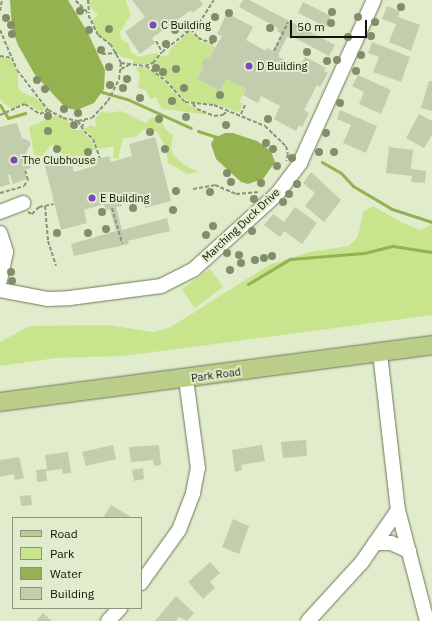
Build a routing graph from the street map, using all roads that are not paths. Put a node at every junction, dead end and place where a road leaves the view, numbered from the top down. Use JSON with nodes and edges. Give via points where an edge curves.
{"nodes":[{"id":1,"x":374,"y":0,"type":"edge"},
{"id":2,"x":22,"y":207,"type":"road end"},
{"id":3,"x":0,"y":212,"type":"edge"},
{"id":4,"x":0,"y":233,"type":"edge"},
{"id":5,"x":0,"y":280,"type":"edge"},
{"id":6,"x":0,"y":290,"type":"edge"},
{"id":7,"x":432,"y":345,"type":"edge"},
{"id":8,"x":380,"y":352,"type":"junction"},
{"id":9,"x":186,"y":379,"type":"junction"},
{"id":10,"x":0,"y":402,"type":"edge"},
{"id":11,"x":398,"y":510,"type":"junction"},
{"id":12,"x":375,"y":542,"type":"junction"},
{"id":13,"x":409,"y":551,"type":"junction"},
{"id":14,"x":142,"y":582,"type":"edge"},
{"id":15,"x":119,"y":609,"type":"edge"},
{"id":16,"x":108,"y":621,"type":"edge"},
{"id":17,"x":308,"y":621,"type":"edge"},
{"id":18,"x":427,"y":621,"type":"edge"}],
"edges":[{"from":1,"to":6,"type":"street","name":"Marching Duck Drive","via":[[300,163],[277,194],[193,270],[161,286],[70,298],[48,299]]},
{"from":2,"to":3,"type":"street"},
{"from":4,"to":5,"type":"street","via":[[6,252]]},
{"from":7,"to":8,"type":"main road","name":"Park Road"},
{"from":8,"to":9,"type":"main road","name":"Park Road"},
{"from":8,"to":11,"type":"street"},
{"from":9,"to":10,"type":"main road","name":"Park Road"},
{"from":9,"to":14,"type":"street","via":[[198,468],[193,494],[180,530]]},
{"from":11,"to":12,"type":"street"},
{"from":11,"to":13,"type":"street"},
{"from":12,"to":13,"type":"street","via":[[391,543]]},
{"from":12,"to":17,"type":"street","via":[[362,562]]},
{"from":13,"to":18,"type":"street"},
{"from":15,"to":16,"type":"street"}]}
